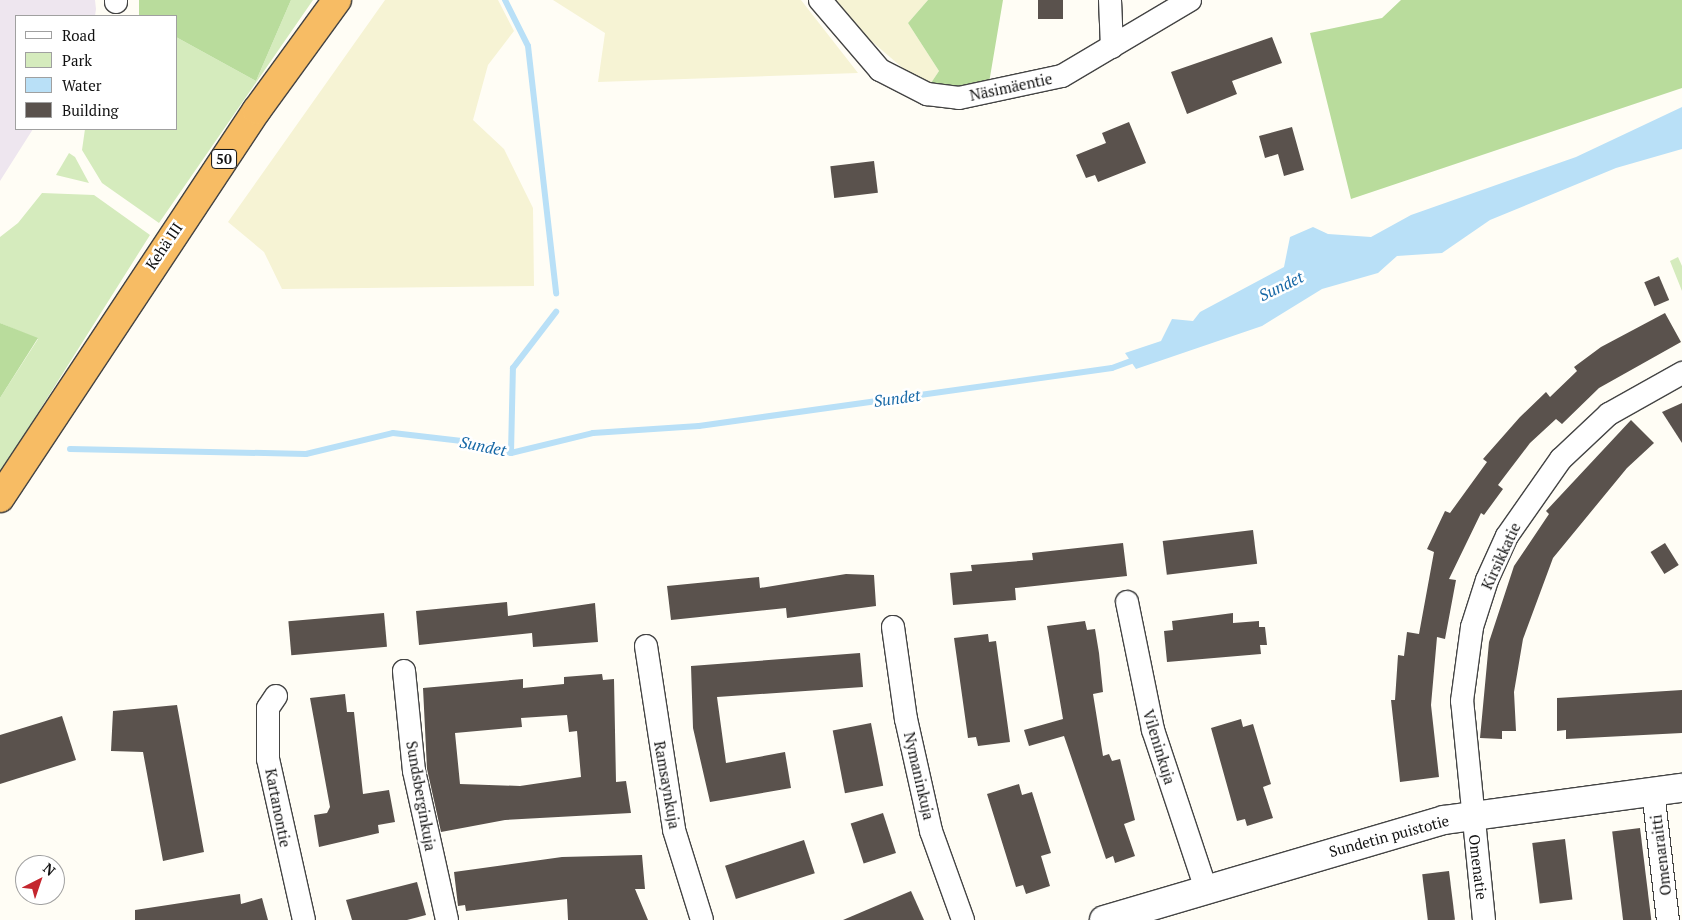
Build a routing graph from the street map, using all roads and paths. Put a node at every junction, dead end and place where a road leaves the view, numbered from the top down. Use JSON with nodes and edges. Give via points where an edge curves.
{"nodes":[{"id":1,"x":337,"y":0,"type":"edge"},
{"id":2,"x":820,"y":0,"type":"edge"},
{"id":3,"x":1110,"y":0,"type":"edge"},
{"id":4,"x":1190,"y":0,"type":"edge"},
{"id":5,"x":1112,"y":47,"type":"junction"},
{"id":6,"x":1682,"y":373,"type":"edge"},
{"id":7,"x":0,"y":498,"type":"edge"},
{"id":8,"x":1127,"y":602,"type":"dead end"},
{"id":9,"x":894,"y":627,"type":"dead end"},
{"id":10,"x":646,"y":646,"type":"dead end"},
{"id":11,"x":404,"y":671,"type":"dead end"},
{"id":12,"x":276,"y":696,"type":"dead end"},
{"id":13,"x":1682,"y":788,"type":"edge"},
{"id":14,"x":1653,"y":791,"type":"junction"},
{"id":15,"x":1472,"y":814,"type":"junction"},
{"id":16,"x":1206,"y":889,"type":"junction"},
{"id":17,"x":304,"y":920,"type":"edge"},
{"id":18,"x":447,"y":920,"type":"edge"},
{"id":19,"x":702,"y":920,"type":"edge"},
{"id":20,"x":964,"y":920,"type":"edge"},
{"id":21,"x":1104,"y":920,"type":"edge"},
{"id":22,"x":1484,"y":920,"type":"edge"},
{"id":23,"x":1668,"y":920,"type":"edge"}],
"edges":[{"from":1,"to":7,"type":"highway","name":"Kehä III","number":"50","via":[[206,184]]},
{"from":2,"to":5,"type":"street","name":"Näsimäentie","via":[[880,70],[927,94],[959,98],[1001,92],[1062,76]]},
{"from":3,"to":5,"type":"street"},
{"from":4,"to":5,"type":"street","name":"Näsimäentie"},
{"from":6,"to":15,"type":"street","name":"Kirsikkatie","via":[[1617,409],[1586,434],[1536,490],[1507,536],[1472,627],[1462,702]]},
{"from":8,"to":16,"type":"street","name":"Vileninkuja","via":[[1153,730]]},
{"from":9,"to":20,"type":"street","name":"Nymaninkuja","via":[[906,719],[931,831]]},
{"from":10,"to":19,"type":"street","name":"Ramsaynkuja","via":[[674,830]]},
{"from":11,"to":18,"type":"street","name":"Sundsberginkuja","via":[[414,771]]},
{"from":12,"to":17,"type":"street","name":"Kartanontie","via":[[268,708],[268,759]]},
{"from":13,"to":14,"type":"street","name":"Sundetin puistotie"},
{"from":14,"to":15,"type":"street","name":"Sundetin puistotie"},
{"from":14,"to":23,"type":"street","name":"Omenaraitti"},
{"from":15,"to":16,"type":"street","name":"Sundetin puistotie"},
{"from":15,"to":22,"type":"street","name":"Omenatie"},
{"from":16,"to":21,"type":"street","name":"Sundetin puistotie"}]}
